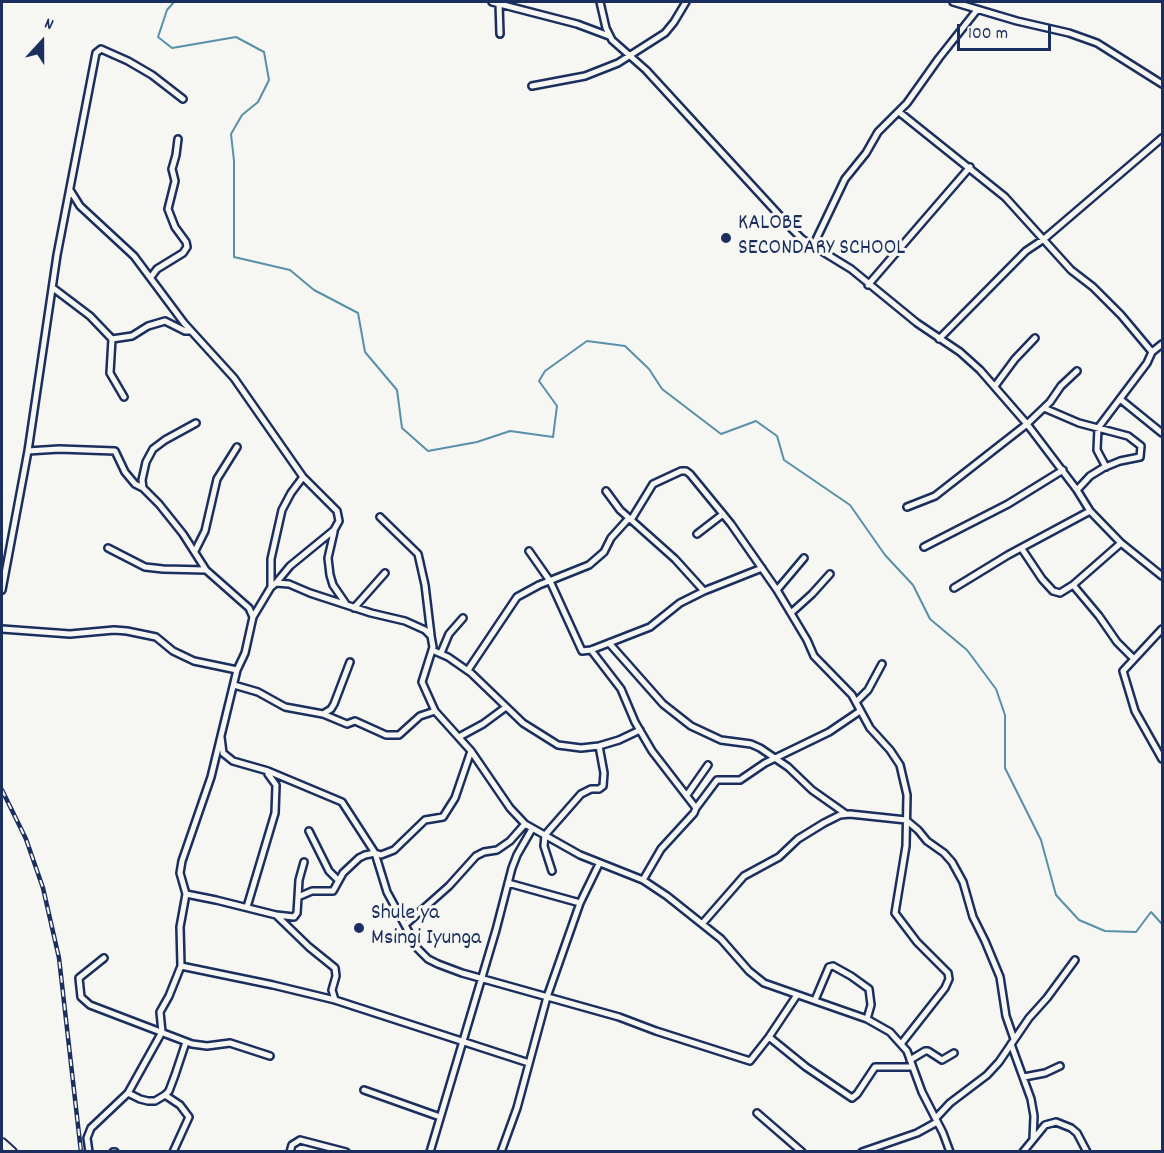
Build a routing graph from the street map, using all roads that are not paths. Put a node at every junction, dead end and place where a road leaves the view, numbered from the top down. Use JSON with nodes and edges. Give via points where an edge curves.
{"nodes":[{"id":1,"x":492,"y":2,"type":"edge"},
{"id":2,"x":600,"y":2,"type":"edge"},
{"id":3,"x":686,"y":2,"type":"edge"},
{"id":4,"x":953,"y":2,"type":"edge"},
{"id":5,"x":499,"y":3,"type":"junction"},
{"id":6,"x":977,"y":10,"type":"junction"},
{"id":7,"x":500,"y":34,"type":"dead end"},
{"id":8,"x":609,"y":36,"type":"junction"},
{"id":9,"x":631,"y":55,"type":"junction"},
{"id":10,"x":1162,"y":84,"type":"edge"},
{"id":11,"x":532,"y":86,"type":"dead end"},
{"id":12,"x":183,"y":99,"type":"dead end"},
{"id":13,"x":899,"y":112,"type":"junction"},
{"id":14,"x":1162,"y":138,"type":"edge"},
{"id":15,"x":178,"y":139,"type":"dead end"},
{"id":16,"x":970,"y":168,"type":"junction"},
{"id":17,"x":70,"y":190,"type":"junction"},
{"id":18,"x":1044,"y":238,"type":"junction"},
{"id":19,"x":813,"y":246,"type":"junction"},
{"id":20,"x":151,"y":277,"type":"junction"},
{"id":21,"x":868,"y":285,"type":"junction"},
{"id":22,"x":53,"y":288,"type":"junction"},
{"id":23,"x":191,"y":331,"type":"junction"},
{"id":24,"x":1035,"y":338,"type":"dead end"},
{"id":25,"x":112,"y":339,"type":"junction"},
{"id":26,"x":939,"y":339,"type":"junction"},
{"id":27,"x":1162,"y":344,"type":"edge"},
{"id":28,"x":1152,"y":352,"type":"junction"},
{"id":29,"x":1077,"y":371,"type":"dead end"},
{"id":30,"x":995,"y":386,"type":"junction"},
{"id":31,"x":124,"y":397,"type":"dead end"},
{"id":32,"x":1120,"y":399,"type":"junction"},
{"id":33,"x":1044,"y":408,"type":"junction"},
{"id":34,"x":196,"y":423,"type":"dead end"},
{"id":35,"x":1027,"y":424,"type":"junction"},
{"id":36,"x":1098,"y":428,"type":"junction"},
{"id":37,"x":1162,"y":433,"type":"edge"},
{"id":38,"x":237,"y":447,"type":"dead end"},
{"id":39,"x":28,"y":451,"type":"junction"},
{"id":40,"x":1106,"y":467,"type":"junction"},
{"id":41,"x":1063,"y":470,"type":"junction"},
{"id":42,"x":303,"y":477,"type":"junction"},
{"id":43,"x":143,"y":488,"type":"junction"},
{"id":44,"x":1077,"y":490,"type":"junction"},
{"id":45,"x":606,"y":491,"type":"dead end"},
{"id":46,"x":907,"y":507,"type":"dead end"},
{"id":47,"x":1090,"y":511,"type":"junction"},
{"id":48,"x":723,"y":514,"type":"junction"},
{"id":49,"x":380,"y":517,"type":"dead end"},
{"id":50,"x":630,"y":519,"type":"junction"},
{"id":51,"x":334,"y":531,"type":"junction"},
{"id":52,"x":697,"y":534,"type":"dead end"},
{"id":53,"x":1121,"y":543,"type":"junction"},
{"id":54,"x":924,"y":547,"type":"dead end"},
{"id":55,"x":108,"y":548,"type":"dead end"},
{"id":56,"x":1022,"y":549,"type":"junction"},
{"id":57,"x":195,"y":551,"type":"junction"},
{"id":58,"x":529,"y":551,"type":"dead end"},
{"id":59,"x":804,"y":558,"type":"dead end"},
{"id":60,"x":762,"y":568,"type":"junction"},
{"id":61,"x":206,"y":570,"type":"junction"},
{"id":62,"x":385,"y":573,"type":"dead end"},
{"id":63,"x":830,"y":574,"type":"dead end"},
{"id":64,"x":1162,"y":576,"type":"edge"},
{"id":65,"x":549,"y":581,"type":"junction"},
{"id":66,"x":273,"y":585,"type":"junction"},
{"id":67,"x":1073,"y":585,"type":"junction"},
{"id":68,"x":954,"y":588,"type":"dead end"},
{"id":69,"x":2,"y":590,"type":"edge"},
{"id":70,"x":777,"y":590,"type":"junction"},
{"id":71,"x":704,"y":591,"type":"junction"},
{"id":72,"x":347,"y":605,"type":"junction"},
{"id":73,"x":354,"y":608,"type":"junction"},
{"id":74,"x":791,"y":613,"type":"junction"},
{"id":75,"x":253,"y":617,"type":"junction"},
{"id":76,"x":463,"y":618,"type":"dead end"},
{"id":77,"x":2,"y":629,"type":"edge"},
{"id":78,"x":1162,"y":629,"type":"edge"},
{"id":79,"x":431,"y":636,"type":"junction"},
{"id":80,"x":609,"y":643,"type":"junction"},
{"id":81,"x":432,"y":650,"type":"junction"},
{"id":82,"x":591,"y":650,"type":"junction"},
{"id":83,"x":441,"y":653,"type":"junction"},
{"id":84,"x":1133,"y":658,"type":"junction"},
{"id":85,"x":350,"y":662,"type":"dead end"},
{"id":86,"x":882,"y":664,"type":"dead end"},
{"id":87,"x":237,"y":670,"type":"junction"},
{"id":88,"x":468,"y":670,"type":"junction"},
{"id":89,"x":234,"y":685,"type":"junction"},
{"id":90,"x":856,"y":702,"type":"junction"},
{"id":91,"x":506,"y":707,"type":"junction"},
{"id":92,"x":435,"y":711,"type":"junction"},
{"id":93,"x":860,"y":711,"type":"junction"},
{"id":94,"x":323,"y":714,"type":"junction"},
{"id":95,"x":640,"y":729,"type":"junction"},
{"id":96,"x":221,"y":737,"type":"junction"},
{"id":97,"x":459,"y":737,"type":"junction"},
{"id":98,"x":599,"y":746,"type":"junction"},
{"id":99,"x":471,"y":751,"type":"junction"},
{"id":100,"x":774,"y":758,"type":"junction"},
{"id":101,"x":1162,"y":759,"type":"edge"},
{"id":102,"x":708,"y":765,"type":"dead end"},
{"id":103,"x":261,"y":770,"type":"junction"},
{"id":104,"x":687,"y":795,"type":"junction"},
{"id":105,"x":696,"y":808,"type":"junction"},
{"id":106,"x":848,"y":814,"type":"junction"},
{"id":107,"x":906,"y":820,"type":"junction"},
{"id":108,"x":525,"y":824,"type":"junction"},
{"id":109,"x":532,"y":829,"type":"junction"},
{"id":110,"x":309,"y":831,"type":"dead end"},
{"id":111,"x":545,"y":835,"type":"junction"},
{"id":112,"x":375,"y":853,"type":"junction"},
{"id":113,"x":304,"y":862,"type":"dead end"},
{"id":114,"x":599,"y":864,"type":"junction"},
{"id":115,"x":552,"y":871,"type":"dead end"},
{"id":116,"x":338,"y":880,"type":"junction"},
{"id":117,"x":643,"y":880,"type":"junction"},
{"id":118,"x":508,"y":883,"type":"junction"},
{"id":119,"x":186,"y":894,"type":"junction"},
{"id":120,"x":298,"y":897,"type":"junction"},
{"id":121,"x":580,"y":903,"type":"junction"},
{"id":122,"x":246,"y":907,"type":"junction"},
{"id":123,"x":276,"y":915,"type":"junction"},
{"id":124,"x":702,"y":924,"type":"junction"},
{"id":125,"x":405,"y":925,"type":"junction"},
{"id":126,"x":104,"y":958,"type":"dead end"},
{"id":127,"x":1075,"y":960,"type":"dead end"},
{"id":128,"x":181,"y":966,"type":"junction"},
{"id":129,"x":481,"y":979,"type":"junction"},
{"id":130,"x":797,"y":995,"type":"junction"},
{"id":131,"x":547,"y":997,"type":"junction"},
{"id":132,"x":335,"y":1000,"type":"junction"},
{"id":133,"x":815,"y":1000,"type":"junction"},
{"id":134,"x":867,"y":1019,"type":"junction"},
{"id":135,"x":162,"y":1032,"type":"junction"},
{"id":136,"x":769,"y":1038,"type":"junction"},
{"id":137,"x":186,"y":1042,"type":"junction"},
{"id":138,"x":462,"y":1042,"type":"junction"},
{"id":139,"x":1013,"y":1042,"type":"junction"},
{"id":140,"x":902,"y":1044,"type":"junction"},
{"id":141,"x":954,"y":1053,"type":"dead end"},
{"id":142,"x":270,"y":1056,"type":"dead end"},
{"id":143,"x":910,"y":1060,"type":"junction"},
{"id":144,"x":529,"y":1063,"type":"junction"},
{"id":145,"x":1060,"y":1066,"type":"dead end"},
{"id":146,"x":912,"y":1067,"type":"junction"},
{"id":147,"x":1024,"y":1077,"type":"junction"},
{"id":148,"x":364,"y":1090,"type":"dead end"},
{"id":149,"x":128,"y":1093,"type":"junction"},
{"id":150,"x":165,"y":1095,"type":"junction"},
{"id":151,"x":757,"y":1113,"type":"dead end"},
{"id":152,"x":440,"y":1117,"type":"junction"},
{"id":153,"x":936,"y":1120,"type":"junction"},
{"id":154,"x":1033,"y":1139,"type":"junction"},
{"id":155,"x":2,"y":1143,"type":"edge"},
{"id":156,"x":1025,"y":1150,"type":"edge"},
{"id":157,"x":174,"y":1151,"type":"edge"},
{"id":158,"x":12,"y":1152,"type":"edge"},
{"id":159,"x":89,"y":1152,"type":"edge"},
{"id":160,"x":290,"y":1152,"type":"edge"},
{"id":161,"x":346,"y":1152,"type":"edge"},
{"id":162,"x":430,"y":1152,"type":"edge"},
{"id":163,"x":501,"y":1152,"type":"edge"},
{"id":164,"x":802,"y":1152,"type":"edge"},
{"id":165,"x":862,"y":1152,"type":"edge"},
{"id":166,"x":950,"y":1152,"type":"edge"},
{"id":167,"x":1087,"y":1152,"type":"edge"}],
"edges":[{"from":1,"to":5,"type":"street"},
{"from":2,"to":8,"type":"street"},
{"from":3,"to":9,"type":"street","via":[[665,33]]},
{"from":4,"to":6,"type":"street"},
{"from":5,"to":7,"type":"street"},
{"from":5,"to":8,"type":"street"},
{"from":6,"to":10,"type":"street","via":[[1097,43]]},
{"from":6,"to":13,"type":"street"},
{"from":8,"to":9,"type":"street"},
{"from":9,"to":11,"type":"street","via":[[597,73]]},
{"from":9,"to":19,"type":"street","via":[[747,183]]},
{"from":12,"to":17,"type":"street","via":[[152,75],[98,50]]},
{"from":13,"to":16,"type":"street"},
{"from":13,"to":19,"type":"street","via":[[878,132],[841,185]]},
{"from":14,"to":18,"type":"street"},
{"from":15,"to":20,"type":"street","via":[[168,209],[187,247]]},
{"from":16,"to":18,"type":"street"},
{"from":16,"to":21,"type":"street"},
{"from":17,"to":20,"type":"street","via":[[80,206]]},
{"from":17,"to":22,"type":"street"},
{"from":18,"to":26,"type":"street","via":[[1008,267]]},
{"from":18,"to":28,"type":"street"},
{"from":19,"to":21,"type":"street"},
{"from":20,"to":23,"type":"street"},
{"from":21,"to":26,"type":"street"},
{"from":22,"to":25,"type":"street","via":[[90,316]]},
{"from":22,"to":39,"type":"street"},
{"from":23,"to":25,"type":"street","via":[[165,321],[132,336]]},
{"from":23,"to":42,"type":"street","via":[[234,378]]},
{"from":24,"to":30,"type":"street"},
{"from":25,"to":31,"type":"street","via":[[110,373]]},
{"from":26,"to":30,"type":"street","via":[[960,352]]},
{"from":27,"to":28,"type":"street"},
{"from":28,"to":32,"type":"street"},
{"from":29,"to":33,"type":"street"},
{"from":30,"to":35,"type":"street"},
{"from":32,"to":36,"type":"street"},
{"from":32,"to":37,"type":"street"},
{"from":33,"to":35,"type":"street"},
{"from":33,"to":36,"type":"street"},
{"from":34,"to":43,"type":"street","via":[[153,449],[147,458]]},
{"from":35,"to":41,"type":"street"},
{"from":35,"to":46,"type":"street","via":[[935,496]]},
{"from":36,"to":40,"type":"street","via":[[1097,450]]},
{"from":36,"to":40,"type":"street","via":[[1128,436],[1141,446],[1140,457]]},
{"from":38,"to":57,"type":"street","via":[[217,479],[205,531]]},
{"from":39,"to":43,"type":"street","via":[[115,451],[125,472]]},
{"from":39,"to":69,"type":"street"},
{"from":40,"to":44,"type":"street"},
{"from":41,"to":44,"type":"street"},
{"from":41,"to":54,"type":"street","via":[[1008,504]]},
{"from":42,"to":51,"type":"street","via":[[337,511],[339,521]]},
{"from":42,"to":66,"type":"street","via":[[282,510],[271,559]]},
{"from":43,"to":57,"type":"street"},
{"from":44,"to":47,"type":"street"},
{"from":45,"to":50,"type":"street"},
{"from":47,"to":53,"type":"street"},
{"from":47,"to":56,"type":"street"},
{"from":48,"to":50,"type":"street","via":[[684,471],[653,484]]},
{"from":48,"to":52,"type":"street"},
{"from":48,"to":60,"type":"street"},
{"from":49,"to":79,"type":"street","via":[[418,554]]},
{"from":50,"to":65,"type":"street","via":[[595,561]]},
{"from":50,"to":71,"type":"street"},
{"from":51,"to":66,"type":"street"},
{"from":51,"to":72,"type":"street","via":[[328,553],[330,575]]},
{"from":53,"to":64,"type":"street"},
{"from":53,"to":67,"type":"street"},
{"from":55,"to":61,"type":"street","via":[[145,567]]},
{"from":56,"to":67,"type":"street","via":[[1053,591],[1060,593]]},
{"from":56,"to":68,"type":"street"},
{"from":57,"to":61,"type":"street"},
{"from":58,"to":65,"type":"street"},
{"from":59,"to":70,"type":"street"},
{"from":60,"to":70,"type":"street"},
{"from":60,"to":71,"type":"street"},
{"from":61,"to":75,"type":"street","via":[[249,608]]},
{"from":62,"to":73,"type":"street"},
{"from":63,"to":74,"type":"street"},
{"from":65,"to":82,"type":"street","via":[[582,651]]},
{"from":65,"to":88,"type":"street","via":[[517,597]]},
{"from":66,"to":72,"type":"street","via":[[289,584]]},
{"from":66,"to":75,"type":"street"},
{"from":67,"to":84,"type":"street"},
{"from":70,"to":74,"type":"street"},
{"from":71,"to":80,"type":"street","via":[[675,606],[650,627]]},
{"from":72,"to":73,"type":"street"},
{"from":73,"to":79,"type":"street","via":[[405,621]]},
{"from":74,"to":90,"type":"street","via":[[814,656]]},
{"from":75,"to":87,"type":"street"},
{"from":76,"to":83,"type":"street","via":[[445,640]]},
{"from":77,"to":87,"type":"street","via":[[69,634],[127,631],[156,637],[194,661]]},
{"from":78,"to":84,"type":"street"},
{"from":79,"to":81,"type":"street"},
{"from":80,"to":82,"type":"street"},
{"from":80,"to":100,"type":"street","via":[[663,704],[691,726],[721,740],[752,744]]},
{"from":81,"to":83,"type":"street"},
{"from":81,"to":92,"type":"street","via":[[422,682]]},
{"from":82,"to":95,"type":"street","via":[[621,689]]},
{"from":83,"to":88,"type":"street"},
{"from":84,"to":101,"type":"street","via":[[1123,671],[1128,690],[1144,730]]},
{"from":85,"to":94,"type":"street","via":[[334,704]]},
{"from":86,"to":90,"type":"street","via":[[868,690]]},
{"from":87,"to":89,"type":"street"},
{"from":88,"to":91,"type":"street"},
{"from":89,"to":94,"type":"street","via":[[258,692],[285,707]]},
{"from":89,"to":96,"type":"street"},
{"from":90,"to":93,"type":"street"},
{"from":91,"to":97,"type":"street"},
{"from":91,"to":98,"type":"street","via":[[558,745]]},
{"from":92,"to":94,"type":"street","via":[[420,716],[394,736]]},
{"from":92,"to":97,"type":"street"},
{"from":93,"to":100,"type":"street"},
{"from":93,"to":107,"type":"street","via":[[900,765],[907,795]]},
{"from":95,"to":98,"type":"street"},
{"from":95,"to":104,"type":"street","via":[[658,760]]},
{"from":96,"to":103,"type":"street","via":[[226,757]]},
{"from":96,"to":119,"type":"street","via":[[182,861],[180,873]]},
{"from":97,"to":99,"type":"street"},
{"from":98,"to":111,"type":"street","via":[[603,786],[580,794]]},
{"from":99,"to":108,"type":"street"},
{"from":99,"to":112,"type":"street","via":[[455,798],[443,818],[425,820],[394,850]]},
{"from":100,"to":105,"type":"street","via":[[740,780],[717,780]]},
{"from":100,"to":106,"type":"street"},
{"from":102,"to":104,"type":"street"},
{"from":103,"to":112,"type":"street","via":[[338,799]]},
{"from":103,"to":122,"type":"street","via":[[274,782],[276,806]]},
{"from":104,"to":105,"type":"street"},
{"from":105,"to":117,"type":"street","via":[[661,849]]},
{"from":106,"to":107,"type":"street"},
{"from":106,"to":124,"type":"street","via":[[812,830],[779,857],[747,873]]},
{"from":107,"to":139,"type":"street","via":[[944,853],[963,882],[973,917],[999,977]]},
{"from":107,"to":140,"type":"street","via":[[906,846],[895,913],[948,973],[949,979]]},
{"from":108,"to":109,"type":"street"},
{"from":108,"to":125,"type":"street","via":[[497,850],[476,856]]},
{"from":109,"to":111,"type":"street"},
{"from":109,"to":118,"type":"street","via":[[516,855]]},
{"from":110,"to":116,"type":"street","via":[[329,871]]},
{"from":111,"to":114,"type":"street"},
{"from":111,"to":115,"type":"street","via":[[543,846]]},
{"from":112,"to":116,"type":"street","via":[[359,858]]},
{"from":112,"to":125,"type":"street","via":[[387,892]]},
{"from":113,"to":120,"type":"street"},
{"from":114,"to":117,"type":"street"},
{"from":114,"to":121,"type":"street"},
{"from":116,"to":120,"type":"street","via":[[333,891],[312,891]]},
{"from":117,"to":124,"type":"street"},
{"from":118,"to":121,"type":"street"},
{"from":118,"to":129,"type":"street"},
{"from":119,"to":122,"type":"street"},
{"from":119,"to":128,"type":"street","via":[[180,927]]},
{"from":120,"to":123,"type":"street","via":[[294,917]]},
{"from":121,"to":131,"type":"street"},
{"from":122,"to":123,"type":"street"},
{"from":123,"to":132,"type":"street","via":[[335,968]]},
{"from":124,"to":130,"type":"street","via":[[756,978]]},
{"from":125,"to":129,"type":"street","via":[[428,959]]},
{"from":126,"to":135,"type":"street","via":[[79,978],[84,1001]]},
{"from":127,"to":139,"type":"street"},
{"from":128,"to":132,"type":"street"},
{"from":128,"to":135,"type":"street","via":[[160,1012]]},
{"from":129,"to":131,"type":"street"},
{"from":129,"to":138,"type":"street"},
{"from":130,"to":133,"type":"street"},
{"from":130,"to":136,"type":"street"},
{"from":131,"to":136,"type":"street","via":[[748,1061]]},
{"from":131,"to":144,"type":"street"},
{"from":132,"to":138,"type":"street"},
{"from":133,"to":134,"type":"street"},
{"from":133,"to":134,"type":"street","via":[[829,967],[833,966],[869,989],[871,1005]]},
{"from":134,"to":140,"type":"street"},
{"from":135,"to":137,"type":"street"},
{"from":135,"to":149,"type":"street"},
{"from":136,"to":146,"type":"street","via":[[852,1098],[875,1067]]},
{"from":137,"to":142,"type":"street","via":[[207,1046],[230,1043]]},
{"from":137,"to":150,"type":"street"},
{"from":138,"to":144,"type":"street"},
{"from":138,"to":152,"type":"street"},
{"from":139,"to":147,"type":"street"},
{"from":139,"to":153,"type":"street","via":[[987,1074],[950,1103]]},
{"from":140,"to":143,"type":"street"},
{"from":141,"to":143,"type":"street","via":[[942,1060],[925,1051]]},
{"from":143,"to":146,"type":"street"},
{"from":144,"to":163,"type":"street"},
{"from":145,"to":147,"type":"street"},
{"from":146,"to":153,"type":"street"},
{"from":147,"to":154,"type":"street","via":[[1033,1106]]},
{"from":148,"to":152,"type":"street"},
{"from":149,"to":150,"type":"street","via":[[148,1101]]},
{"from":149,"to":159,"type":"street","via":[[91,1128],[87,1138]]},
{"from":150,"to":157,"type":"street","via":[[189,1117]]},
{"from":151,"to":164,"type":"street"},
{"from":152,"to":162,"type":"street"},
{"from":153,"to":165,"type":"street","via":[[917,1133]]},
{"from":153,"to":166,"type":"street"},
{"from":154,"to":156,"type":"street"},
{"from":154,"to":167,"type":"street","via":[[1049,1123],[1063,1124],[1077,1133]]},
{"from":155,"to":158,"type":"street"},
{"from":160,"to":161,"type":"street","via":[[300,1140]]}]}
